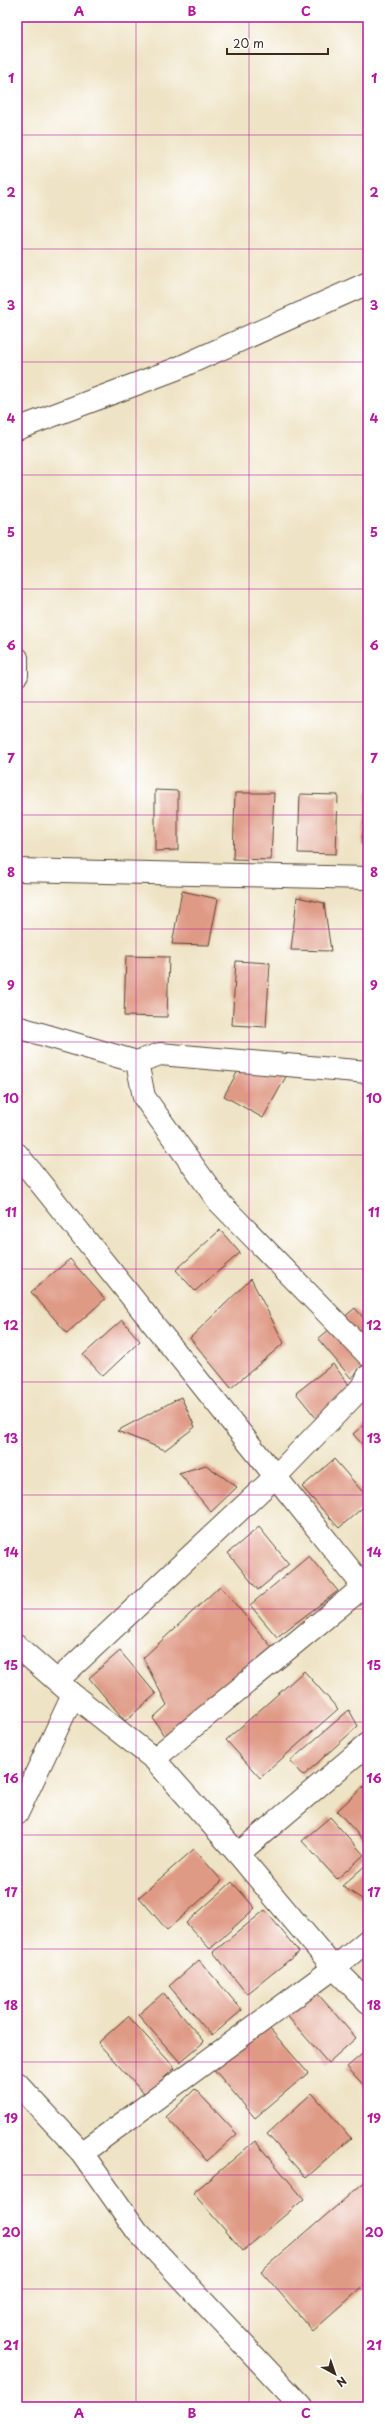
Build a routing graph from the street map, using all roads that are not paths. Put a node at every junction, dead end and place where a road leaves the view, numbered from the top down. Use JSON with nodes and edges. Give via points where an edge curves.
{"nodes":[{"id":1,"x":368,"y":283,"type":"edge"},
{"id":2,"x":17,"y":429,"type":"edge"},
{"id":3,"x":17,"y":658,"type":"edge"},
{"id":4,"x":17,"y":675,"type":"edge"},
{"id":5,"x":17,"y":870,"type":"edge"},
{"id":6,"x":368,"y":878,"type":"edge"},
{"id":7,"x":17,"y":1027,"type":"edge"},
{"id":8,"x":137,"y":1062,"type":"junction"},
{"id":9,"x":368,"y":1072,"type":"edge"},
{"id":10,"x":17,"y":1154,"type":"edge"},
{"id":11,"x":368,"y":1355,"type":"edge"},
{"id":12,"x":368,"y":1376,"type":"edge"},
{"id":13,"x":276,"y":1477,"type":"junction"},
{"id":14,"x":367,"y":1587,"type":"edge"},
{"id":15,"x":17,"y":1646,"type":"edge"},
{"id":16,"x":57,"y":1681,"type":"junction"},
{"id":17,"x":73,"y":1695,"type":"junction"},
{"id":18,"x":368,"y":1744,"type":"edge"},
{"id":19,"x":154,"y":1759,"type":"junction"},
{"id":20,"x":17,"y":1814,"type":"edge"},
{"id":21,"x":238,"y":1854,"type":"junction"},
{"id":22,"x":368,"y":1940,"type":"edge"},
{"id":23,"x":334,"y":1968,"type":"junction"},
{"id":24,"x":368,"y":2002,"type":"edge"},
{"id":25,"x":17,"y":2083,"type":"edge"},
{"id":26,"x":82,"y":2153,"type":"junction"},
{"id":27,"x":302,"y":2407,"type":"edge"}],
"edges":[{"from":1,"to":2,"type":"street","via":[[176,369]]},
{"from":3,"to":4,"type":"street"},
{"from":5,"to":6,"type":"street"},
{"from":7,"to":8,"type":"street"},
{"from":8,"to":9,"type":"street","via":[[160,1054]]},
{"from":8,"to":11,"type":"street","via":[[144,1097],[219,1202]]},
{"from":10,"to":13,"type":"street"},
{"from":12,"to":13,"type":"street","via":[[364,1385]]},
{"from":13,"to":14,"type":"street"},
{"from":13,"to":16,"type":"street"},
{"from":14,"to":19,"type":"street"},
{"from":15,"to":16,"type":"street"},
{"from":16,"to":17,"type":"street"},
{"from":17,"to":19,"type":"street"},
{"from":17,"to":20,"type":"street"},
{"from":18,"to":21,"type":"street"},
{"from":19,"to":21,"type":"street"},
{"from":21,"to":23,"type":"street"},
{"from":22,"to":23,"type":"street"},
{"from":23,"to":24,"type":"street"},
{"from":23,"to":26,"type":"street"},
{"from":25,"to":26,"type":"street"},
{"from":26,"to":27,"type":"street","via":[[137,2232]]}]}
